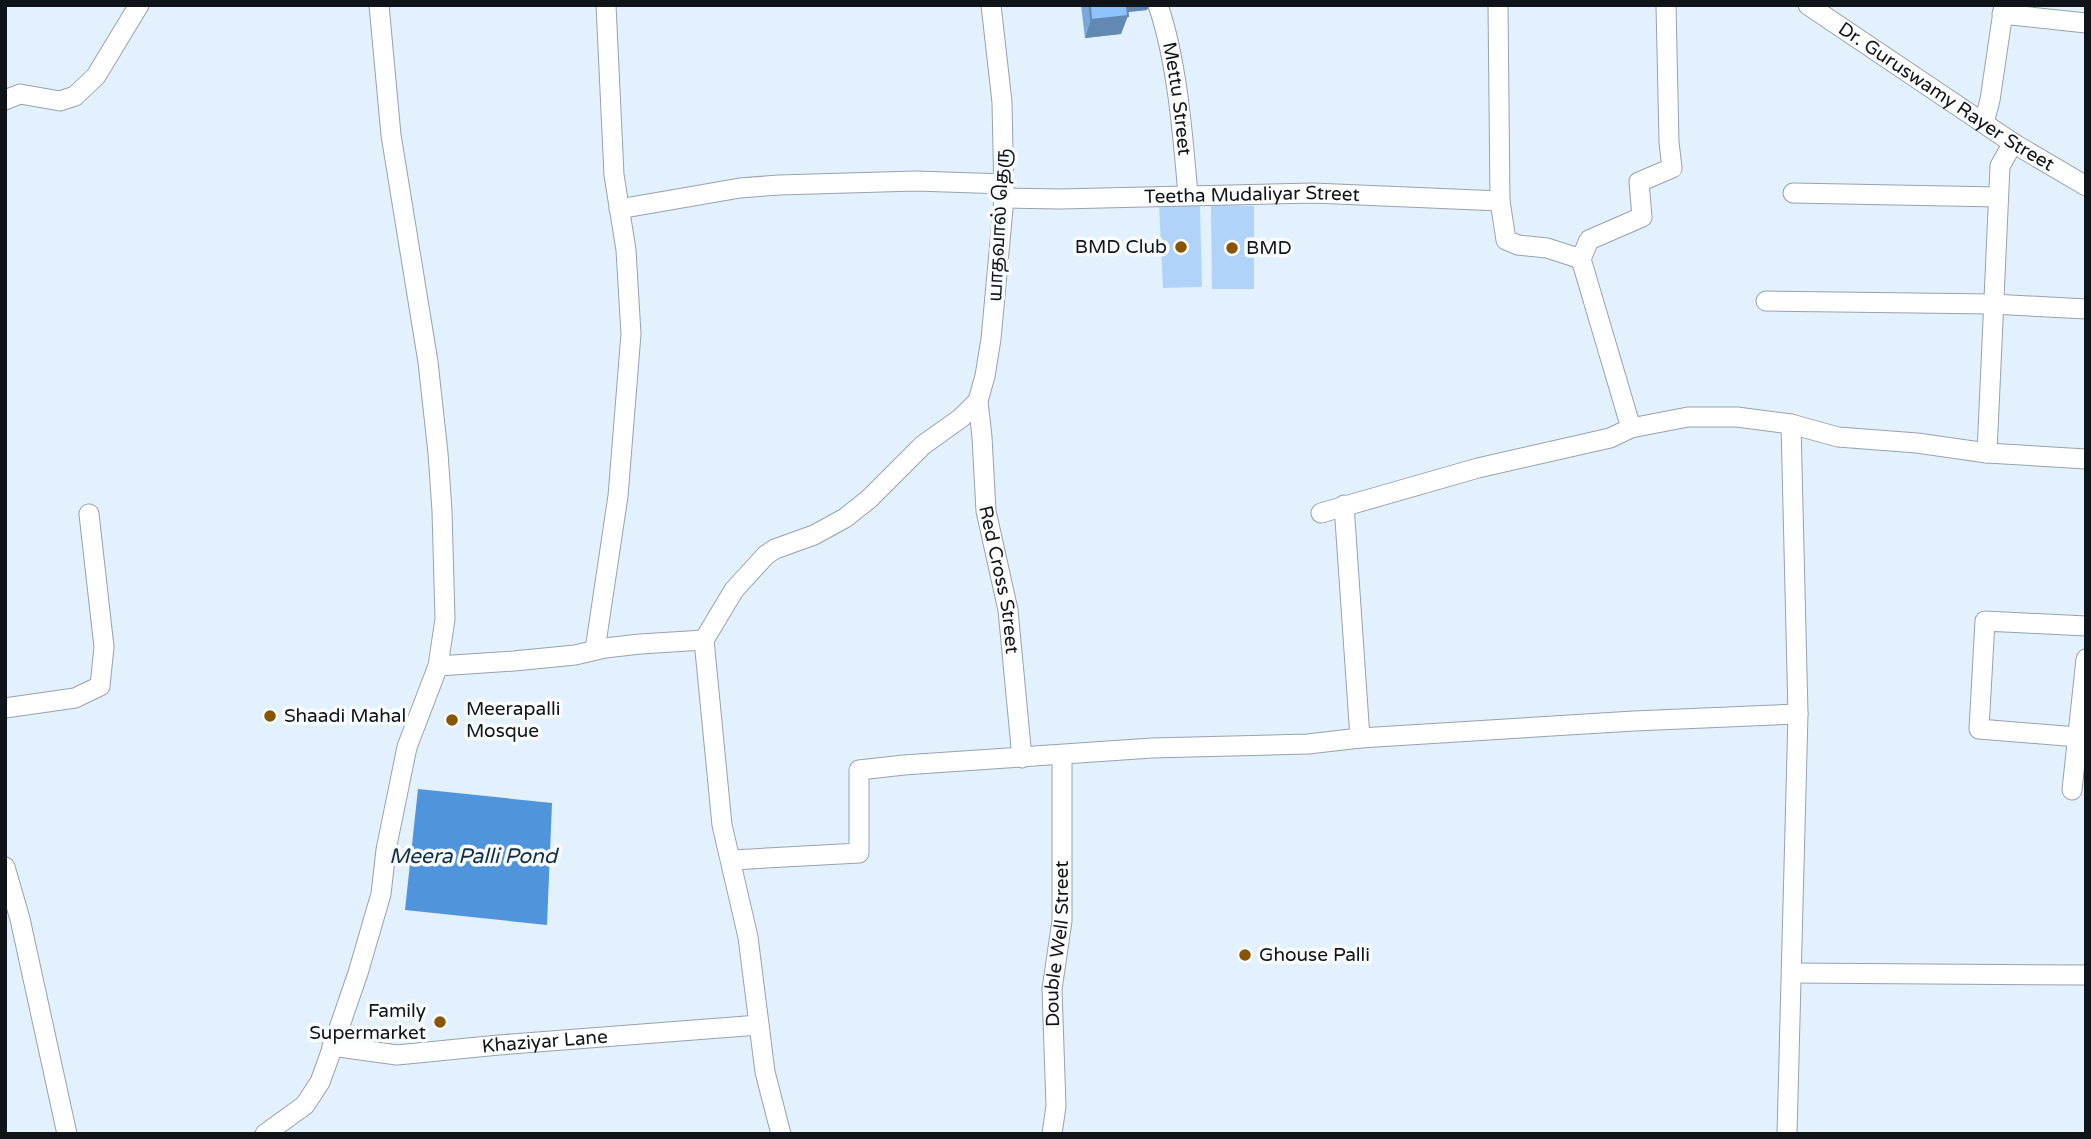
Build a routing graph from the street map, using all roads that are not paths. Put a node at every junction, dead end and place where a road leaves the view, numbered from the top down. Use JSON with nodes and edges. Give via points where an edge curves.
{"nodes":[{"id":1,"x":139,"y":5,"type":"edge"},
{"id":2,"x":379,"y":5,"type":"edge"},
{"id":3,"x":607,"y":5,"type":"edge"},
{"id":4,"x":991,"y":5,"type":"edge"},
{"id":5,"x":1158,"y":5,"type":"edge"},
{"id":6,"x":1498,"y":5,"type":"edge"},
{"id":7,"x":1666,"y":5,"type":"edge"},
{"id":8,"x":1808,"y":5,"type":"edge"},
{"id":9,"x":2003,"y":10,"type":"edge"},
{"id":10,"x":2086,"y":23,"type":"edge"},
{"id":11,"x":5,"y":100,"type":"edge"},
{"id":12,"x":1984,"y":123,"type":"junction"},
{"id":13,"x":2013,"y":143,"type":"junction"},
{"id":14,"x":2086,"y":186,"type":"edge"},
{"id":15,"x":1004,"y":191,"type":"junction"},
{"id":16,"x":1793,"y":193,"type":"dead end"},
{"id":17,"x":1188,"y":195,"type":"junction"},
{"id":18,"x":1998,"y":197,"type":"junction"},
{"id":19,"x":1500,"y":201,"type":"junction"},
{"id":20,"x":619,"y":209,"type":"junction"},
{"id":21,"x":1581,"y":259,"type":"junction"},
{"id":22,"x":1766,"y":302,"type":"dead end"},
{"id":23,"x":1992,"y":304,"type":"junction"},
{"id":24,"x":2086,"y":309,"type":"edge"},
{"id":25,"x":978,"y":401,"type":"junction"},
{"id":26,"x":1791,"y":424,"type":"junction"},
{"id":27,"x":1631,"y":428,"type":"junction"},
{"id":28,"x":1987,"y":453,"type":"junction"},
{"id":29,"x":2086,"y":459,"type":"edge"},
{"id":30,"x":1344,"y":505,"type":"junction"},
{"id":31,"x":1321,"y":513,"type":"dead end"},
{"id":32,"x":89,"y":514,"type":"dead end"},
{"id":33,"x":2086,"y":626,"type":"edge"},
{"id":34,"x":704,"y":640,"type":"junction"},
{"id":35,"x":595,"y":650,"type":"junction"},
{"id":36,"x":2086,"y":659,"type":"edge"},
{"id":37,"x":438,"y":666,"type":"junction"},
{"id":38,"x":5,"y":708,"type":"edge"},
{"id":39,"x":1798,"y":714,"type":"junction"},
{"id":40,"x":2077,"y":737,"type":"junction"},
{"id":41,"x":1360,"y":738,"type":"junction"},
{"id":42,"x":1062,"y":755,"type":"junction"},
{"id":43,"x":1022,"y":758,"type":"junction"},
{"id":44,"x":2072,"y":790,"type":"dead end"},
{"id":45,"x":732,"y":860,"type":"junction"},
{"id":46,"x":5,"y":867,"type":"edge"},
{"id":47,"x":1792,"y":973,"type":"junction"},
{"id":48,"x":2086,"y":975,"type":"edge"},
{"id":49,"x":759,"y":1026,"type":"junction"},
{"id":50,"x":332,"y":1046,"type":"junction"},
{"id":51,"x":67,"y":1134,"type":"edge"},
{"id":52,"x":265,"y":1134,"type":"edge"},
{"id":53,"x":781,"y":1134,"type":"edge"},
{"id":54,"x":1052,"y":1134,"type":"edge"},
{"id":55,"x":1787,"y":1134,"type":"edge"}],
"edges":[{"from":1,"to":11,"type":"street","via":[[96,76],[75,96],[60,101],[20,94]]},
{"from":2,"to":37,"type":"street","via":[[391,135],[438,453],[445,619]]},
{"from":3,"to":20,"type":"street"},
{"from":4,"to":15,"type":"street","name":"யாதவால் தெரு","via":[[1001,90]]},
{"from":5,"to":17,"type":"street","name":"Mettu Street","via":[[1166,26]]},
{"from":6,"to":19,"type":"street"},
{"from":7,"to":21,"type":"street","via":[[1672,168],[1639,182],[1642,217],[1590,240]]},
{"from":8,"to":12,"type":"street","name":"Dr. Guruswamy Rayer Street"},
{"from":9,"to":10,"type":"street"},
{"from":9,"to":12,"type":"street"},
{"from":12,"to":13,"type":"street","name":"Dr. Guruswamy Rayer Street"},
{"from":13,"to":14,"type":"street","name":"Dr. Guruswamy Rayer Street"},
{"from":13,"to":18,"type":"street","via":[[2000,166]]},
{"from":15,"to":17,"type":"street","name":"Teetha Mudaliyar Street","via":[[1060,199]]},
{"from":15,"to":20,"type":"street","name":"Teetha Mudaliyar Street","via":[[916,181],[779,185]]},
{"from":15,"to":25,"type":"street","name":"யாதவால் தெரு","via":[[992,340]]},
{"from":16,"to":18,"type":"street"},
{"from":17,"to":19,"type":"street","name":"Teetha Mudaliyar Street","via":[[1313,193]]},
{"from":18,"to":23,"type":"street"},
{"from":19,"to":21,"type":"street","via":[[1506,240]]},
{"from":20,"to":35,"type":"street","via":[[631,334],[629,379],[618,495]]},
{"from":21,"to":27,"type":"street"},
{"from":22,"to":23,"type":"street"},
{"from":23,"to":24,"type":"street"},
{"from":23,"to":28,"type":"street"},
{"from":25,"to":34,"type":"street","via":[[845,518],[766,555],[734,590]]},
{"from":25,"to":43,"type":"street","name":"Red Cross Street","via":[[986,511],[1008,610]]},
{"from":26,"to":27,"type":"street","via":[[1688,417]]},
{"from":26,"to":28,"type":"street","via":[[1838,437]]},
{"from":26,"to":39,"type":"street"},
{"from":27,"to":30,"type":"street","via":[[1610,438]]},
{"from":28,"to":29,"type":"street"},
{"from":30,"to":31,"type":"street"},
{"from":30,"to":41,"type":"street"},
{"from":32,"to":38,"type":"street","via":[[104,647],[100,686],[75,698]]},
{"from":33,"to":40,"type":"street","via":[[1985,621],[1979,729]]},
{"from":34,"to":35,"type":"street"},
{"from":34,"to":45,"type":"street","via":[[722,825]]},
{"from":35,"to":37,"type":"street"},
{"from":36,"to":40,"type":"street"},
{"from":37,"to":50,"type":"street","via":[[407,747],[381,894]]},
{"from":39,"to":41,"type":"street"},
{"from":39,"to":47,"type":"street"},
{"from":40,"to":44,"type":"street"},
{"from":41,"to":42,"type":"street"},
{"from":42,"to":43,"type":"street"},
{"from":42,"to":54,"type":"street","name":"Double Well Street","via":[[1062,921],[1052,989],[1056,1105]]},
{"from":43,"to":45,"type":"street","via":[[859,770],[859,853]]},
{"from":45,"to":49,"type":"street"},
{"from":46,"to":51,"type":"street"},
{"from":47,"to":48,"type":"street"},
{"from":47,"to":55,"type":"street"},
{"from":49,"to":50,"type":"street","name":"Khaziyar Lane","via":[[397,1055]]},
{"from":49,"to":53,"type":"street"},
{"from":50,"to":52,"type":"street","via":[[320,1082],[305,1105]]}]}
